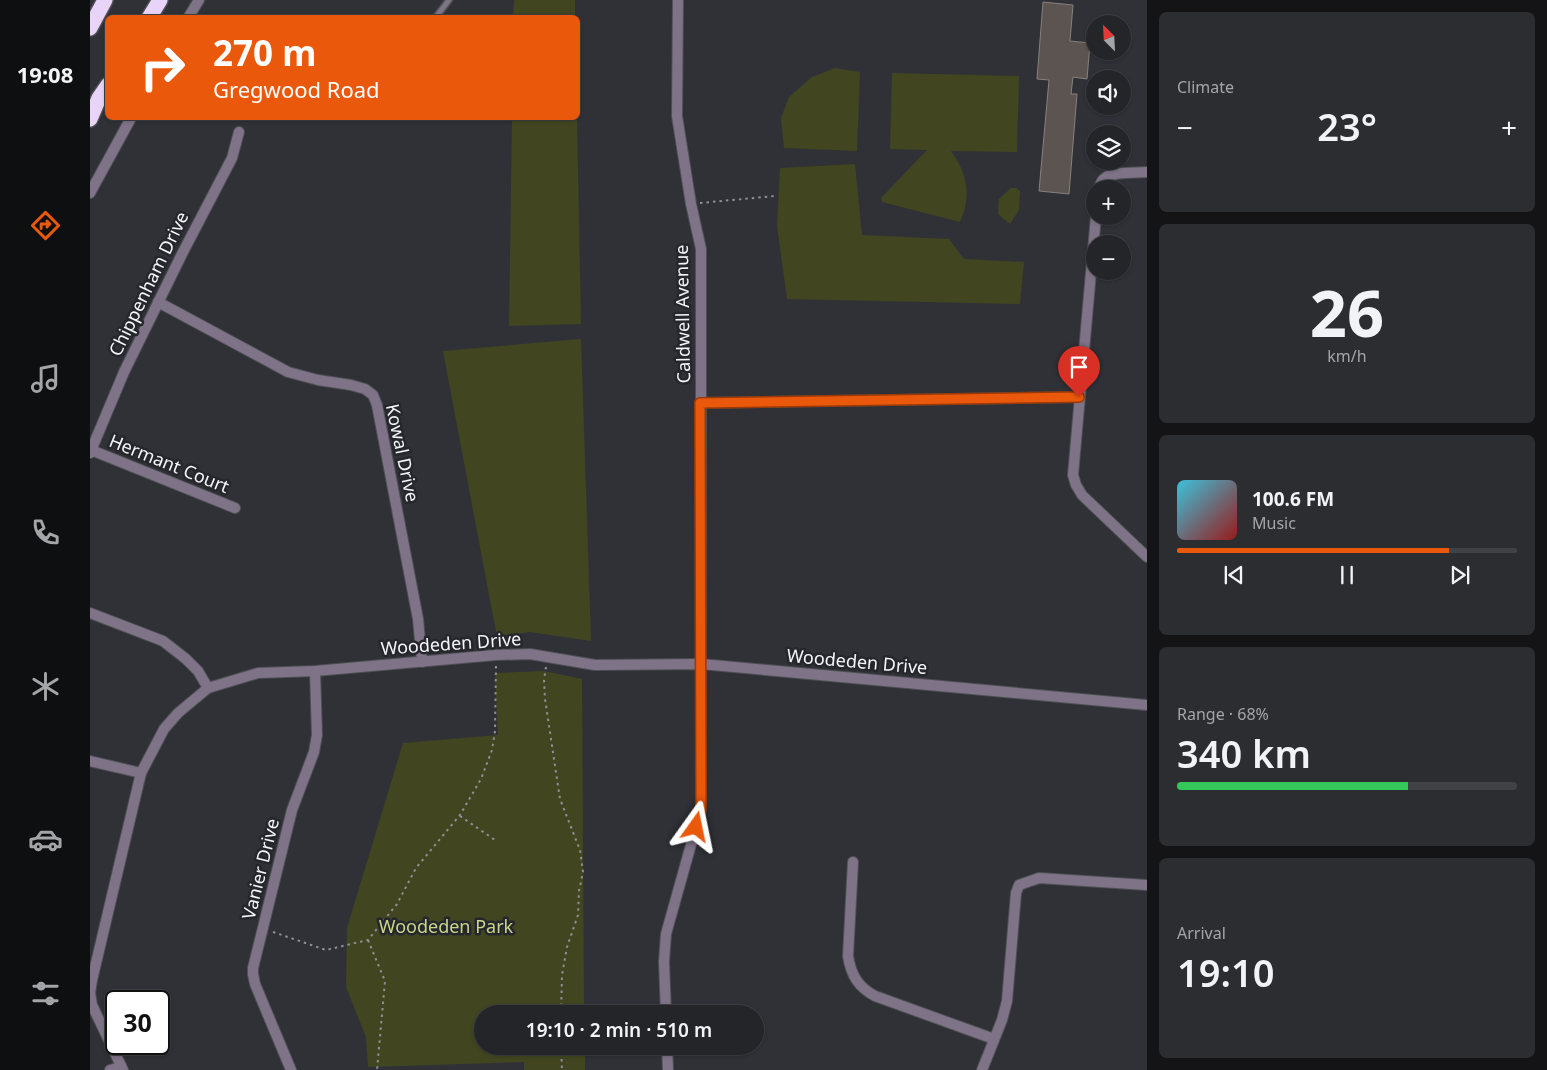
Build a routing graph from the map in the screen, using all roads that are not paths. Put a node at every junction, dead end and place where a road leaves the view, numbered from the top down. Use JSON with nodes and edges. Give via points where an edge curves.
{"nodes":[{"id":1,"x":105,"y":0,"type":"edge"},
{"id":2,"x":160,"y":0,"type":"edge"},
{"id":3,"x":199,"y":0,"type":"edge"},
{"id":4,"x":449,"y":0,"type":"edge"},
{"id":5,"x":678,"y":0,"type":"edge"},
{"id":6,"x":151,"y":15,"type":"edge"},
{"id":7,"x":190,"y":15,"type":"edge"},
{"id":8,"x":438,"y":15,"type":"edge"},
{"id":9,"x":90,"y":28,"type":"edge"},
{"id":10,"x":105,"y":90,"type":"edge"},
{"id":11,"x":90,"y":119,"type":"edge"},
{"id":12,"x":130,"y":120,"type":"edge"},
{"id":13,"x":239,"y":132,"type":"dead end"},
{"id":14,"x":1147,"y":172,"type":"edge"},
{"id":15,"x":1103,"y":180,"type":"edge"},
{"id":16,"x":90,"y":193,"type":"edge"},
{"id":17,"x":1095,"y":225,"type":"edge"},
{"id":18,"x":158,"y":302,"type":"junction"},
{"id":19,"x":1079,"y":397,"type":"junction"},
{"id":20,"x":700,"y":403,"type":"junction"},
{"id":21,"x":90,"y":452,"type":"edge"},
{"id":22,"x":235,"y":508,"type":"dead end"},
{"id":23,"x":1147,"y":557,"type":"edge"},
{"id":24,"x":90,"y":613,"type":"edge"},
{"id":25,"x":422,"y":662,"type":"junction"},
{"id":26,"x":701,"y":664,"type":"junction"},
{"id":27,"x":315,"y":672,"type":"junction"},
{"id":28,"x":208,"y":688,"type":"junction"},
{"id":29,"x":1147,"y":705,"type":"edge"},
{"id":30,"x":90,"y":761,"type":"edge"},
{"id":31,"x":141,"y":773,"type":"junction"},
{"id":32,"x":853,"y":862,"type":"dead end"},
{"id":33,"x":1147,"y":885,"type":"edge"},
{"id":34,"x":666,"y":1005,"type":"edge"},
{"id":35,"x":994,"y":1039,"type":"junction"},
{"id":36,"x":667,"y":1055,"type":"edge"},
{"id":37,"x":122,"y":1068,"type":"edge"},
{"id":38,"x":110,"y":1070,"type":"edge"},
{"id":39,"x":291,"y":1070,"type":"edge"},
{"id":40,"x":668,"y":1070,"type":"edge"},
{"id":41,"x":982,"y":1070,"type":"edge"}],
"edges":[{"from":1,"to":9,"type":"highway"},
{"from":2,"to":6,"type":"highway"},
{"from":3,"to":7,"type":"street"},
{"from":4,"to":8,"type":"lane"},
{"from":5,"to":20,"type":"street","name":"Caldwell Avenue","via":[[677,116],[701,249]]},
{"from":10,"to":11,"type":"highway"},
{"from":12,"to":16,"type":"street"},
{"from":13,"to":18,"type":"street","name":"Chippenham Drive","via":[[232,158]]},
{"from":14,"to":15,"type":"street","via":[[1116,174]]},
{"from":17,"to":19,"type":"street"},
{"from":18,"to":21,"type":"street","name":"Chippenham Drive"},
{"from":18,"to":25,"type":"street","name":"Kowal Drive","via":[[288,372],[359,387],[373,395],[418,619]]},
{"from":19,"to":20,"type":"street"},
{"from":19,"to":23,"type":"street","via":[[1073,475],[1076,486]]},
{"from":20,"to":26,"type":"street","name":"Caldwell Avenue"},
{"from":21,"to":22,"type":"street","name":"Hermant Court"},
{"from":24,"to":28,"type":"street","via":[[163,641],[198,671]]},
{"from":25,"to":26,"type":"street","name":"Woodeden Drive","via":[[530,654],[595,665]]},
{"from":25,"to":27,"type":"street","name":"Woodeden Drive"},
{"from":26,"to":29,"type":"street","name":"Woodeden Drive"},
{"from":26,"to":34,"type":"street","name":"Caldwell Avenue","via":[[701,809],[666,934]]},
{"from":27,"to":28,"type":"street","name":"Woodeden Drive","via":[[258,673]]},
{"from":27,"to":39,"type":"street","name":"Vanier Drive","via":[[317,735],[314,752],[292,810],[253,974]]},
{"from":28,"to":31,"type":"street","name":"Woodeden Drive","via":[[178,712],[164,729]]},
{"from":30,"to":31,"type":"street"},
{"from":31,"to":37,"type":"street","name":"Woodeden Drive","via":[[90,993]]},
{"from":32,"to":35,"type":"street","via":[[848,956],[850,969],[857,981],[875,996]]},
{"from":33,"to":35,"type":"street","via":[[1039,878],[1019,885],[1008,1001]]},
{"from":35,"to":41,"type":"street"},
{"from":36,"to":40,"type":"street"},
{"from":37,"to":38,"type":"street"}]}
